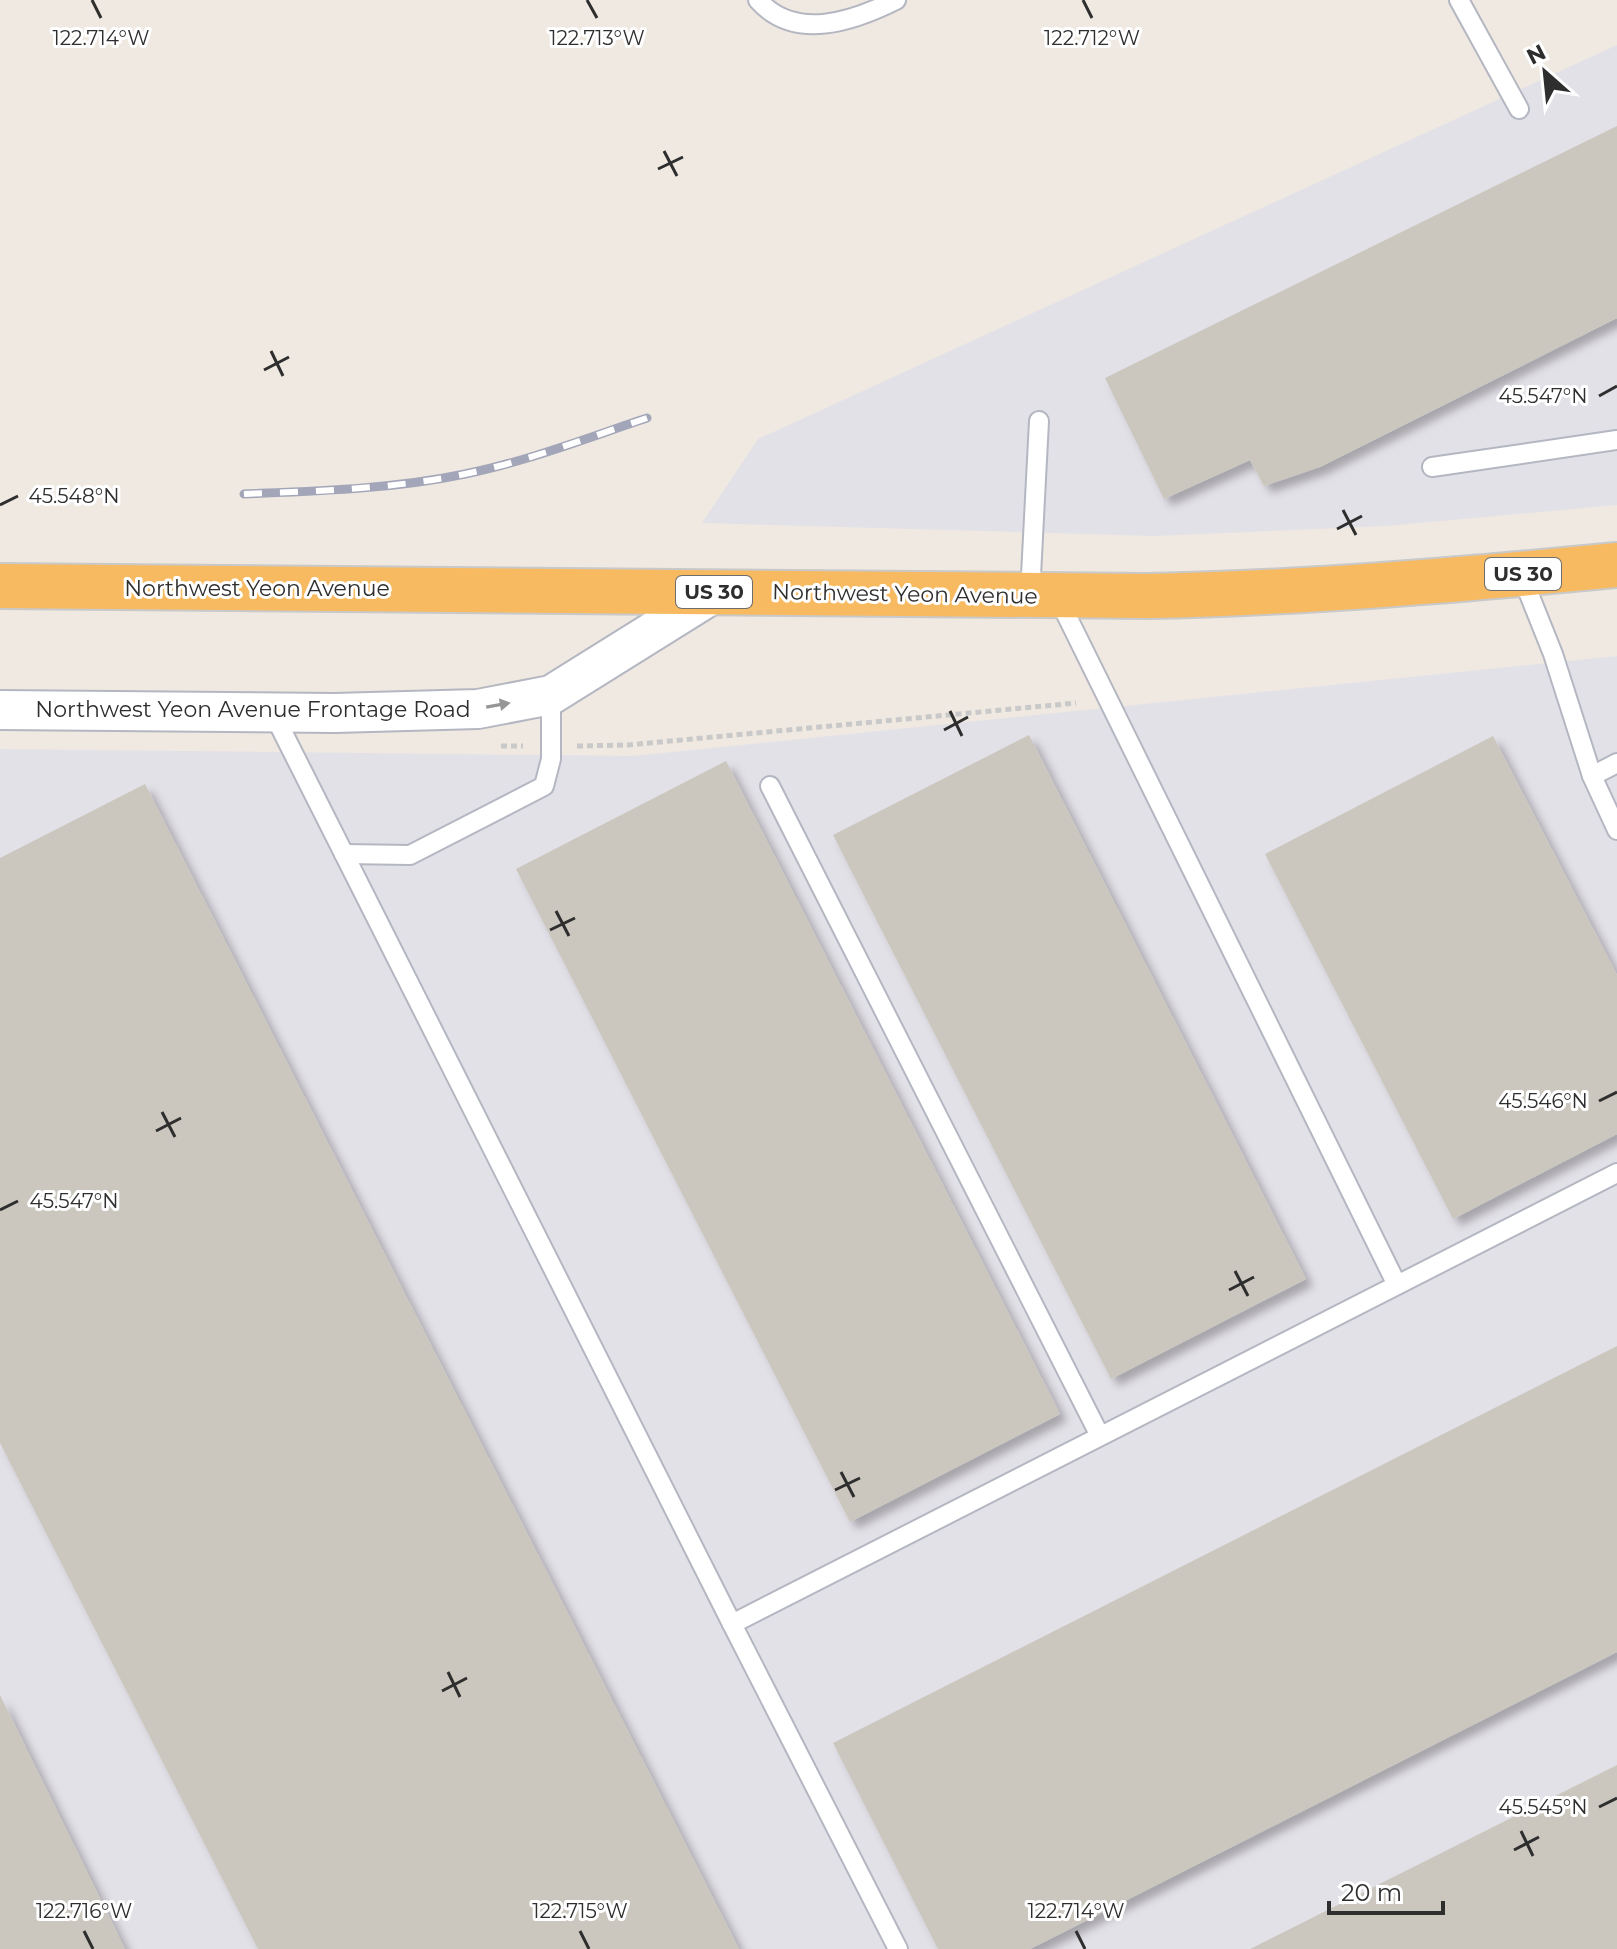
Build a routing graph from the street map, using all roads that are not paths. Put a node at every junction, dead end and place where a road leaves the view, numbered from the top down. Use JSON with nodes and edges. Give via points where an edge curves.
{"nodes":[{"id":1,"x":758,"y":0,"type":"edge"},
{"id":2,"x":896,"y":0,"type":"edge"},
{"id":3,"x":1459,"y":0,"type":"edge"},
{"id":4,"x":1519,"y":109,"type":"dead end"},
{"id":5,"x":1039,"y":421,"type":"dead end"},
{"id":6,"x":1617,"y":440,"type":"edge"},
{"id":7,"x":1432,"y":467,"type":"dead end"},
{"id":8,"x":1617,"y":565,"type":"edge"},
{"id":9,"x":1521,"y":574,"type":"junction"},
{"id":10,"x":0,"y":586,"type":"edge"},
{"id":11,"x":716,"y":592,"type":"junction"},
{"id":12,"x":1044,"y":596,"type":"junction"},
{"id":13,"x":551,"y":695,"type":"junction"},
{"id":14,"x":0,"y":710,"type":"edge"},
{"id":15,"x":273,"y":713,"type":"junction"},
{"id":16,"x":1617,"y":763,"type":"edge"},
{"id":17,"x":1592,"y":776,"type":"junction"},
{"id":18,"x":770,"y":786,"type":"dead end"},
{"id":19,"x":1617,"y":830,"type":"edge"},
{"id":20,"x":344,"y":854,"type":"junction"},
{"id":21,"x":1617,"y":1173,"type":"edge"},
{"id":22,"x":1397,"y":1285,"type":"junction"},
{"id":23,"x":1100,"y":1436,"type":"junction"},
{"id":24,"x":732,"y":1624,"type":"junction"},
{"id":25,"x":898,"y":1949,"type":"edge"}],
"edges":[{"from":1,"to":2,"type":"lane","via":[[779,16],[820,25],[851,20]]},
{"from":3,"to":4,"type":"lane"},
{"from":5,"to":12,"type":"lane"},
{"from":6,"to":7,"type":"lane"},
{"from":8,"to":9,"type":"highway","name":"Northwest Yeon Avenue","number":"US 30"},
{"from":9,"to":12,"type":"highway","name":"Northwest Yeon Avenue","number":"US 30","via":[[1272,594]]},
{"from":9,"to":17,"type":"lane"},
{"from":10,"to":11,"type":"highway","name":"Northwest Yeon Avenue","number":"US 30"},
{"from":11,"to":12,"type":"highway","name":"Northwest Yeon Avenue","number":"US 30"},
{"from":11,"to":13,"type":"street","name":"Northwest Yeon Avenue Frontage Road"},
{"from":12,"to":22,"type":"lane"},
{"from":15,"to":13,"type":"street","name":"Northwest Yeon Avenue Frontage Road","one_way":true,"via":[[478,709]]},
{"from":13,"to":20,"type":"lane","via":[[551,759],[544,786],[410,855]]},
{"from":14,"to":15,"type":"street","name":"Northwest Yeon Avenue Frontage Road"},
{"from":15,"to":20,"type":"lane"},
{"from":16,"to":17,"type":"lane"},
{"from":17,"to":19,"type":"lane"},
{"from":18,"to":23,"type":"lane"},
{"from":20,"to":24,"type":"lane"},
{"from":21,"to":22,"type":"lane"},
{"from":22,"to":23,"type":"lane"},
{"from":23,"to":24,"type":"lane"},
{"from":24,"to":25,"type":"lane"}]}
